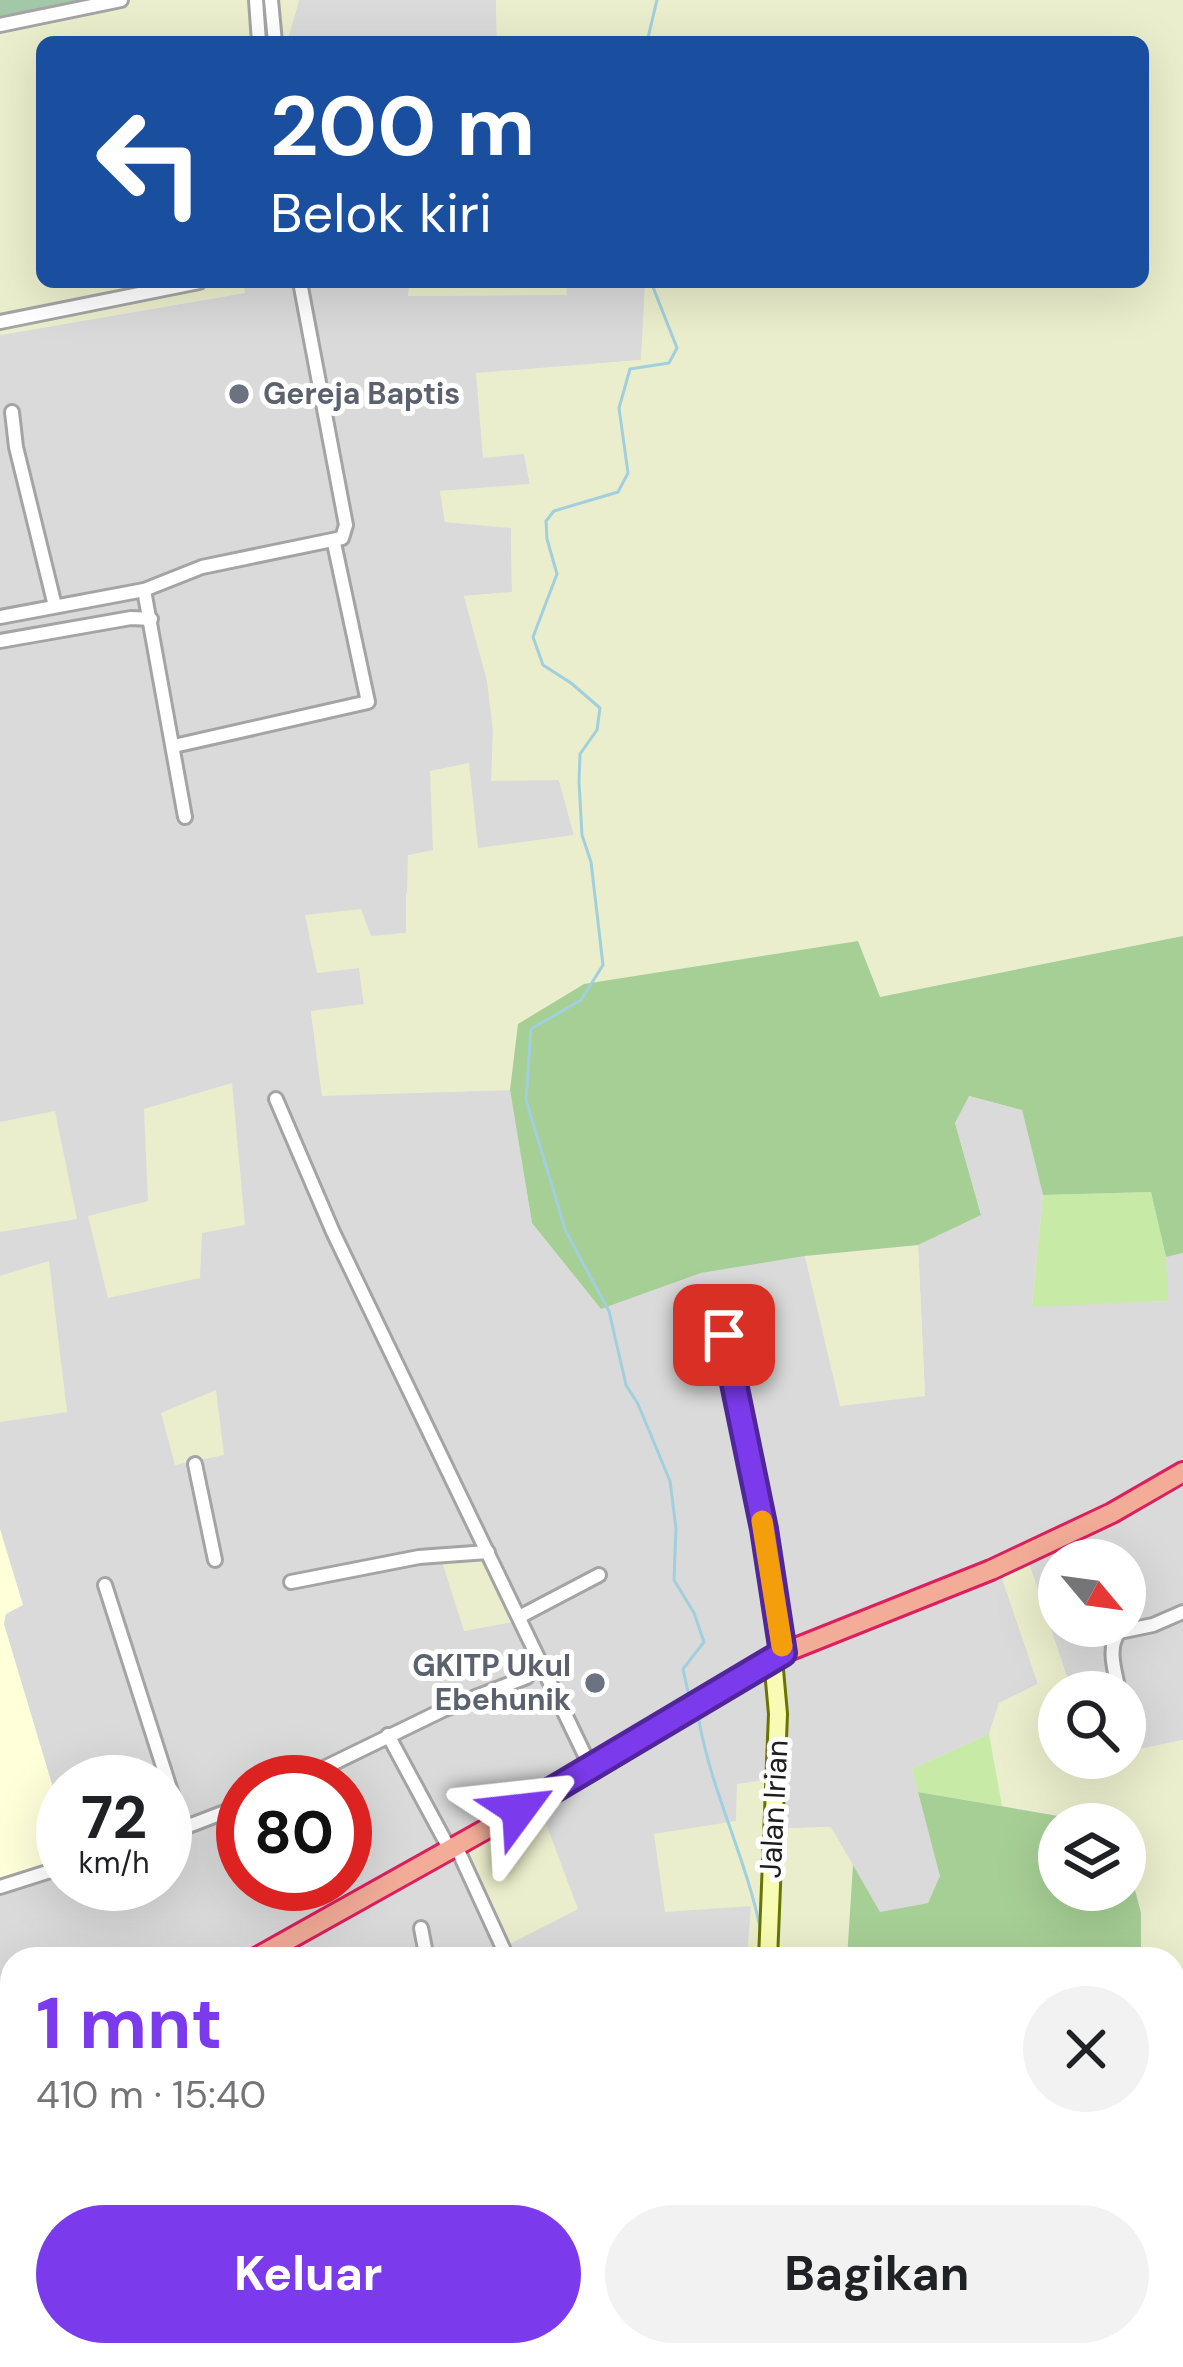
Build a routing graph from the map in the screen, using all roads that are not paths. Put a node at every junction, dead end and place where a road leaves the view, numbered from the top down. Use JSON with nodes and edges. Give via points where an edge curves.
{"nodes":[{"id":1,"x":121,"y":0,"type":"edge"},
{"id":2,"x":256,"y":0,"type":"edge"},
{"id":3,"x":271,"y":0,"type":"edge"},
{"id":4,"x":0,"y":25,"type":"edge"},
{"id":5,"x":259,"y":36,"type":"edge"},
{"id":6,"x":274,"y":36,"type":"edge"},
{"id":7,"x":169,"y":288,"type":"edge"},
{"id":8,"x":301,"y":288,"type":"edge"},
{"id":9,"x":0,"y":322,"type":"edge"},
{"id":10,"x":12,"y":412,"type":"dead end"},
{"id":11,"x":334,"y":543,"type":"junction"},
{"id":12,"x":144,"y":590,"type":"junction"},
{"id":13,"x":56,"y":606,"type":"junction"},
{"id":14,"x":0,"y":617,"type":"edge"},
{"id":15,"x":151,"y":619,"type":"junction"},
{"id":16,"x":0,"y":641,"type":"edge"},
{"id":17,"x":174,"y":746,"type":"junction"},
{"id":18,"x":185,"y":817,"type":"dead end"},
{"id":19,"x":276,"y":1099,"type":"dead end"},
{"id":20,"x":724,"y":1335,"type":"dead end"},
{"id":21,"x":195,"y":1465,"type":"dead end"},
{"id":22,"x":1183,"y":1472,"type":"edge"},
{"id":23,"x":488,"y":1552,"type":"junction"},
{"id":24,"x":215,"y":1560,"type":"dead end"},
{"id":25,"x":598,"y":1575,"type":"dead end"},
{"id":26,"x":291,"y":1582,"type":"dead end"},
{"id":27,"x":105,"y":1585,"type":"dead end"},
{"id":28,"x":1183,"y":1612,"type":"edge"},
{"id":29,"x":519,"y":1617,"type":"junction"},
{"id":30,"x":778,"y":1656,"type":"junction"},
{"id":31,"x":1115,"y":1671,"type":"edge"},
{"id":32,"x":527,"y":1677,"type":"dead end"},
{"id":33,"x":388,"y":1735,"type":"junction"},
{"id":34,"x":159,"y":1755,"type":"edge"},
{"id":35,"x":349,"y":1755,"type":"edge"},
{"id":36,"x":592,"y":1769,"type":"junction"},
{"id":37,"x":453,"y":1848,"type":"junction"},
{"id":38,"x":36,"y":1876,"type":"edge"},
{"id":39,"x":0,"y":1887,"type":"edge"},
{"id":40,"x":421,"y":1928,"type":"dead end"},
{"id":41,"x":276,"y":1947,"type":"edge"},
{"id":42,"x":425,"y":1947,"type":"edge"},
{"id":43,"x":502,"y":1947,"type":"edge"},
{"id":44,"x":768,"y":1947,"type":"edge"}],
"edges":[{"from":1,"to":4,"type":"street"},
{"from":2,"to":5,"type":"street"},
{"from":3,"to":6,"type":"street"},
{"from":7,"to":9,"type":"street"},
{"from":8,"to":11,"type":"street","via":[[346,525]]},
{"from":10,"to":13,"type":"street"},
{"from":11,"to":12,"type":"street","via":[[202,568]]},
{"from":11,"to":17,"type":"street","via":[[368,702]]},
{"from":12,"to":13,"type":"street"},
{"from":12,"to":15,"type":"street"},
{"from":13,"to":14,"type":"street"},
{"from":15,"to":16,"type":"street"},
{"from":15,"to":17,"type":"street"},
{"from":17,"to":18,"type":"street"},
{"from":19,"to":23,"type":"street"},
{"from":20,"to":30,"type":"street","via":[[764,1529]]},
{"from":21,"to":24,"type":"street"},
{"from":22,"to":30,"type":"highway","via":[[991,1570]]},
{"from":23,"to":26,"type":"street"},
{"from":23,"to":29,"type":"street"},
{"from":25,"to":29,"type":"street"},
{"from":27,"to":34,"type":"street"},
{"from":28,"to":31,"type":"street","via":[[1119,1632]]},
{"from":29,"to":36,"type":"street"},
{"from":30,"to":36,"type":"highway"},
{"from":30,"to":44,"type":"main road","name":"Jalan Irian"},
{"from":32,"to":33,"type":"street"},
{"from":33,"to":35,"type":"street"},
{"from":33,"to":37,"type":"street"},
{"from":36,"to":37,"type":"highway"},
{"from":37,"to":41,"type":"highway"},
{"from":37,"to":43,"type":"street"},
{"from":38,"to":39,"type":"street"},
{"from":40,"to":42,"type":"street"}]}
